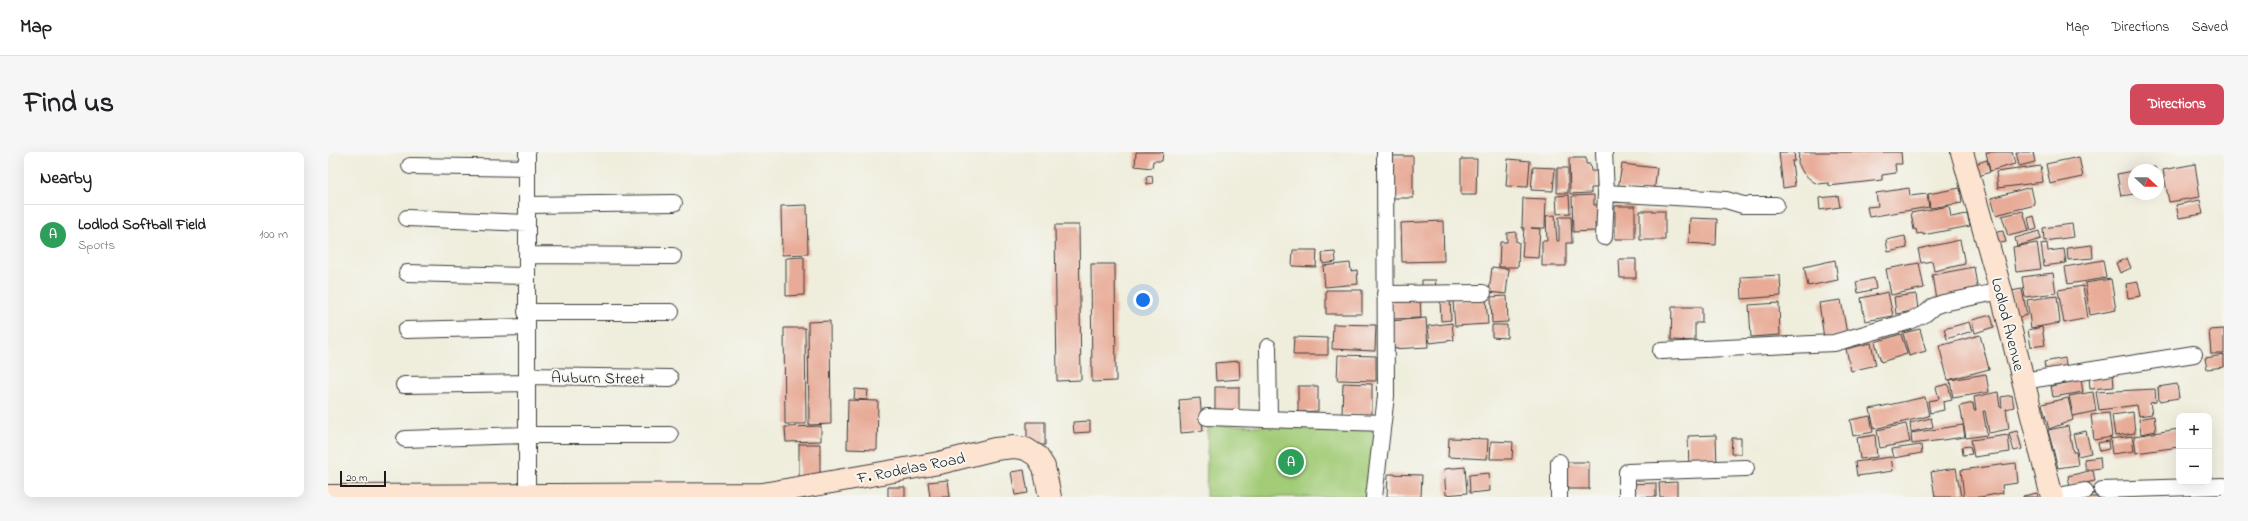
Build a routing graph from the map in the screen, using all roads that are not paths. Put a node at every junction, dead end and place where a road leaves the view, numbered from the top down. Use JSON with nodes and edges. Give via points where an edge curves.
{"nodes":[{"id":1,"x":527,"y":152,"type":"edge"},
{"id":2,"x":1385,"y":152,"type":"edge"},
{"id":3,"x":1604,"y":152,"type":"edge"},
{"id":4,"x":1962,"y":152,"type":"edge"},
{"id":5,"x":410,"y":166,"type":"dead end"},
{"id":6,"x":527,"y":168,"type":"junction"},
{"id":7,"x":1606,"y":192,"type":"junction"},
{"id":8,"x":674,"y":203,"type":"dead end"},
{"id":9,"x":527,"y":205,"type":"junction"},
{"id":10,"x":1776,"y":205,"type":"dead end"},
{"id":11,"x":407,"y":218,"type":"dead end"},
{"id":12,"x":527,"y":223,"type":"junction"},
{"id":13,"x":1604,"y":237,"type":"dead end"},
{"id":14,"x":527,"y":255,"type":"junction"},
{"id":15,"x":673,"y":256,"type":"dead end"},
{"id":16,"x":407,"y":273,"type":"dead end"},
{"id":17,"x":527,"y":276,"type":"junction"},
{"id":18,"x":2001,"y":291,"type":"junction"},
{"id":19,"x":1484,"y":293,"type":"dead end"},
{"id":20,"x":1385,"y":294,"type":"junction"},
{"id":21,"x":671,"y":312,"type":"dead end"},
{"id":22,"x":526,"y":320,"type":"junction"},
{"id":23,"x":406,"y":330,"type":"dead end"},
{"id":24,"x":1268,"y":347,"type":"dead end"},
{"id":25,"x":1661,"y":351,"type":"dead end"},
{"id":26,"x":2194,"y":354,"type":"dead end"},
{"id":27,"x":670,"y":378,"type":"dead end"},
{"id":28,"x":526,"y":379,"type":"junction"},
{"id":29,"x":2023,"y":381,"type":"junction"},
{"id":30,"x":404,"y":385,"type":"dead end"},
{"id":31,"x":1207,"y":417,"type":"dead end"},
{"id":32,"x":1269,"y":418,"type":"junction"},
{"id":33,"x":1383,"y":422,"type":"junction"},
{"id":34,"x":526,"y":435,"type":"junction"},
{"id":35,"x":670,"y":435,"type":"dead end"},
{"id":36,"x":405,"y":439,"type":"dead end"},
{"id":37,"x":1559,"y":462,"type":"dead end"},
{"id":38,"x":1746,"y":468,"type":"dead end"},
{"id":39,"x":2224,"y":486,"type":"edge"},
{"id":40,"x":2102,"y":490,"type":"dead end"},
{"id":41,"x":2085,"y":491,"type":"dead end"},
{"id":42,"x":328,"y":496,"type":"edge"},
{"id":43,"x":763,"y":496,"type":"edge"},
{"id":44,"x":527,"y":497,"type":"edge"},
{"id":45,"x":1050,"y":497,"type":"edge"},
{"id":46,"x":1374,"y":497,"type":"edge"},
{"id":47,"x":1559,"y":497,"type":"edge"},
{"id":48,"x":1627,"y":497,"type":"edge"},
{"id":49,"x":2052,"y":497,"type":"edge"}],
"edges":[{"from":1,"to":6,"type":"street"},
{"from":2,"to":20,"type":"street"},
{"from":3,"to":7,"type":"street"},
{"from":4,"to":18,"type":"street","name":"Lodlod Avenue"},
{"from":5,"to":6,"type":"street"},
{"from":6,"to":9,"type":"street"},
{"from":7,"to":10,"type":"street","via":[[1726,200],[1743,205]]},
{"from":7,"to":13,"type":"street"},
{"from":8,"to":9,"type":"street"},
{"from":9,"to":12,"type":"street"},
{"from":11,"to":12,"type":"street"},
{"from":12,"to":14,"type":"street"},
{"from":14,"to":15,"type":"street"},
{"from":14,"to":17,"type":"street"},
{"from":16,"to":17,"type":"street"},
{"from":17,"to":22,"type":"street"},
{"from":18,"to":25,"type":"street","via":[[1942,303],[1910,320],[1834,343]]},
{"from":18,"to":29,"type":"street","name":"Lodlod Avenue"},
{"from":19,"to":20,"type":"street"},
{"from":20,"to":33,"type":"street","via":[[1386,396]]},
{"from":21,"to":22,"type":"street"},
{"from":22,"to":23,"type":"street"},
{"from":22,"to":28,"type":"street"},
{"from":24,"to":32,"type":"street"},
{"from":26,"to":29,"type":"street"},
{"from":27,"to":28,"type":"street","name":"Auburn Street"},
{"from":28,"to":30,"type":"street","name":"Auburn Street"},
{"from":28,"to":34,"type":"street"},
{"from":29,"to":49,"type":"street","name":"Lodlod Avenue"},
{"from":31,"to":32,"type":"street"},
{"from":32,"to":33,"type":"street"},
{"from":33,"to":46,"type":"street"},
{"from":34,"to":35,"type":"street"},
{"from":34,"to":36,"type":"street"},
{"from":34,"to":44,"type":"street"},
{"from":37,"to":47,"type":"street"},
{"from":38,"to":48,"type":"street","via":[[1627,472]]},
{"from":39,"to":40,"type":"street"},
{"from":41,"to":49,"type":"street"},
{"from":42,"to":44,"type":"street","name":"F. Rodelas Road"},
{"from":43,"to":44,"type":"street","name":"F. Rodelas Road"},
{"from":43,"to":45,"type":"street","name":"F. Rodelas Road","via":[[1014,447],[1026,449],[1037,456],[1044,467]]}]}
